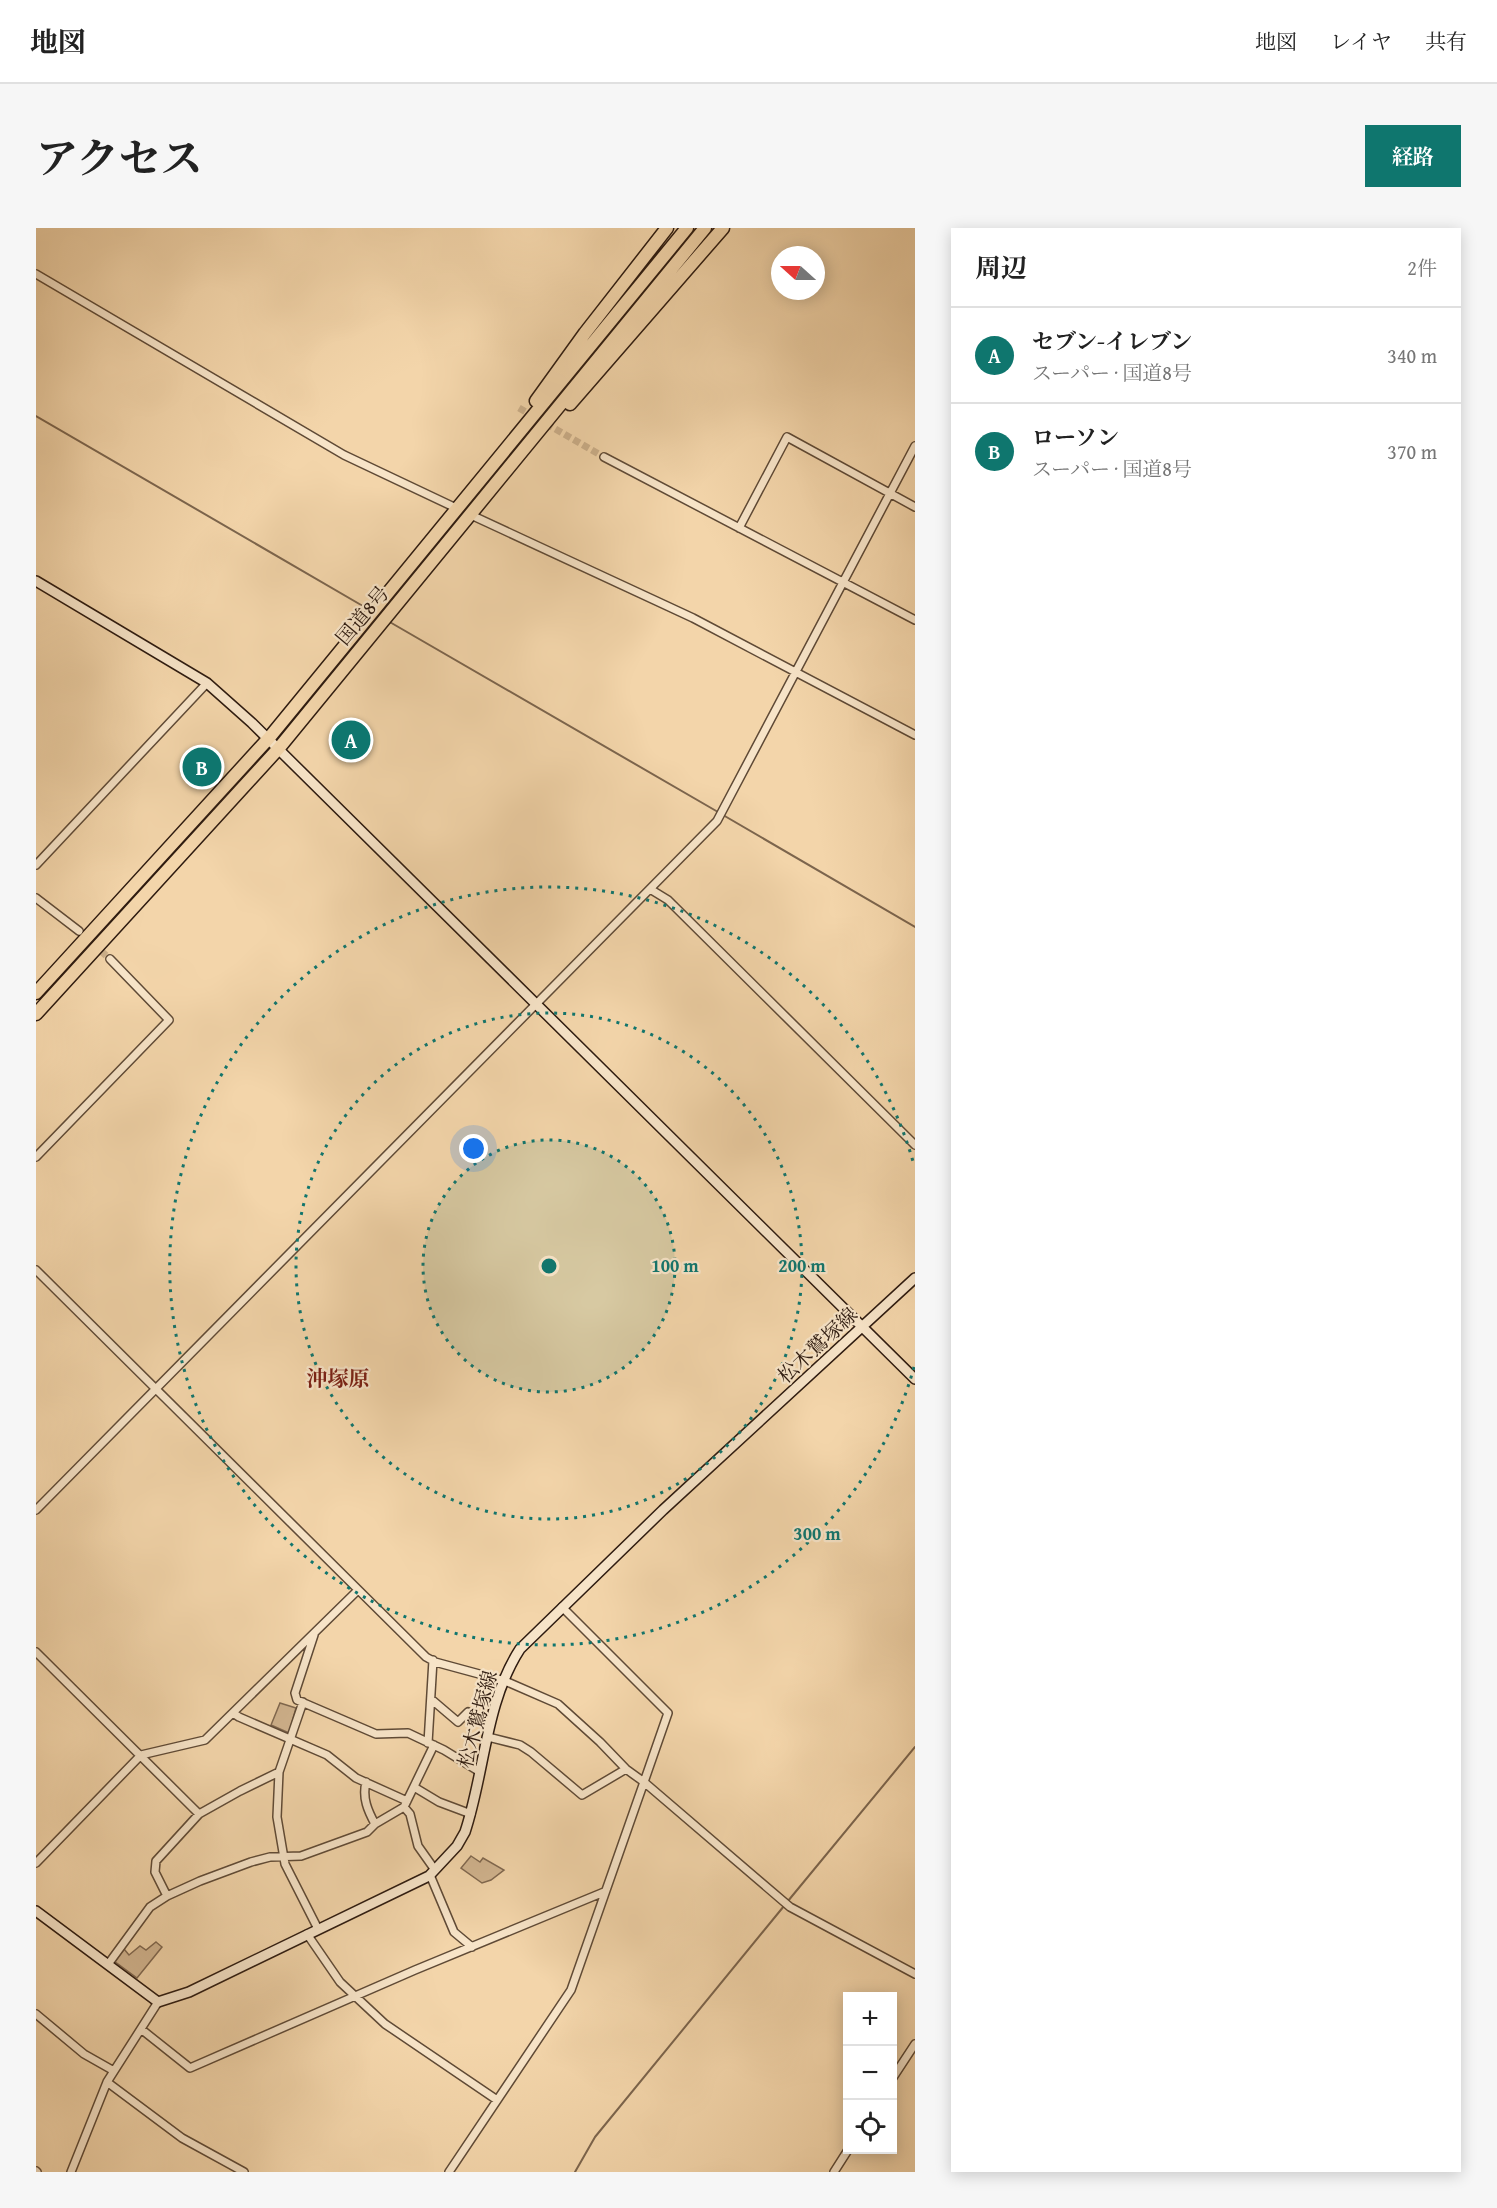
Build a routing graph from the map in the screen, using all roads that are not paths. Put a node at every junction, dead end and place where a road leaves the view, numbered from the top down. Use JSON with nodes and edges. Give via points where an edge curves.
{"nodes":[{"id":1,"x":667,"y":228,"type":"edge"},
{"id":2,"x":687,"y":228,"type":"edge"},
{"id":3,"x":705,"y":228,"type":"edge"},
{"id":4,"x":723,"y":228,"type":"edge"},
{"id":5,"x":36,"y":274,"type":"edge"},
{"id":6,"x":915,"y":446,"type":"edge"},
{"id":7,"x":519,"y":455,"type":"junction"},
{"id":8,"x":604,"y":457,"type":"tunnel mouth"},
{"id":9,"x":490,"y":469,"type":"junction"},
{"id":10,"x":889,"y":493,"type":"junction"},
{"id":11,"x":915,"y":507,"type":"edge"},
{"id":12,"x":456,"y":508,"type":"junction"},
{"id":13,"x":471,"y":515,"type":"junction"},
{"id":14,"x":739,"y":528,"type":"junction"},
{"id":15,"x":36,"y":581,"type":"edge"},
{"id":16,"x":844,"y":582,"type":"junction"},
{"id":17,"x":915,"y":620,"type":"edge"},
{"id":18,"x":795,"y":672,"type":"junction"},
{"id":19,"x":207,"y":682,"type":"junction"},
{"id":20,"x":915,"y":735,"type":"edge"},
{"id":21,"x":269,"y":738,"type":"junction"},
{"id":22,"x":279,"y":748,"type":"junction"},
{"id":23,"x":36,"y":865,"type":"edge"},
{"id":24,"x":650,"y":889,"type":"junction"},
{"id":25,"x":36,"y":898,"type":"edge"},
{"id":26,"x":79,"y":931,"type":"tunnel mouth"},
{"id":27,"x":110,"y":959,"type":"tunnel mouth"},
{"id":28,"x":36,"y":993,"type":"edge"},
{"id":29,"x":537,"y":1003,"type":"junction"},
{"id":30,"x":36,"y":1014,"type":"edge"},
{"id":31,"x":915,"y":1145,"type":"edge"},
{"id":32,"x":36,"y":1157,"type":"edge"},
{"id":33,"x":36,"y":1270,"type":"edge"},
{"id":34,"x":915,"y":1278,"type":"edge"},
{"id":35,"x":863,"y":1327,"type":"junction"},
{"id":36,"x":915,"y":1378,"type":"edge"},
{"id":37,"x":155,"y":1389,"type":"junction"},
{"id":38,"x":36,"y":1510,"type":"edge"},
{"id":39,"x":358,"y":1590,"type":"junction"},
{"id":40,"x":562,"y":1607,"type":"junction"},
{"id":41,"x":314,"y":1635,"type":"junction"},
{"id":42,"x":36,"y":1652,"type":"edge"},
{"id":43,"x":433,"y":1660,"type":"junction"},
{"id":44,"x":505,"y":1681,"type":"junction"},
{"id":45,"x":431,"y":1699,"type":"junction"},
{"id":46,"x":303,"y":1702,"type":"junction"},
{"id":47,"x":233,"y":1713,"type":"junction"},
{"id":48,"x":490,"y":1726,"type":"junction"},
{"id":49,"x":488,"y":1737,"type":"junction"},
{"id":50,"x":290,"y":1740,"type":"junction"},
{"id":51,"x":431,"y":1744,"type":"junction"},
{"id":52,"x":141,"y":1755,"type":"junction"},
{"id":53,"x":626,"y":1769,"type":"junction"},
{"id":54,"x":279,"y":1772,"type":"junction"},
{"id":55,"x":480,"y":1772,"type":"junction"},
{"id":56,"x":366,"y":1782,"type":"junction"},
{"id":57,"x":644,"y":1782,"type":"junction"},
{"id":58,"x":414,"y":1787,"type":"junction"},
{"id":59,"x":405,"y":1804,"type":"junction"},
{"id":60,"x":198,"y":1814,"type":"junction"},
{"id":61,"x":471,"y":1814,"type":"junction"},
{"id":62,"x":375,"y":1824,"type":"junction"},
{"id":63,"x":285,"y":1857,"type":"junction"},
{"id":64,"x":36,"y":1863,"type":"edge"},
{"id":65,"x":433,"y":1873,"type":"junction"},
{"id":66,"x":604,"y":1892,"type":"junction"},
{"id":67,"x":167,"y":1896,"type":"junction"},
{"id":68,"x":36,"y":1911,"type":"edge"},
{"id":69,"x":318,"y":1929,"type":"junction"},
{"id":70,"x":307,"y":1934,"type":"junction"},
{"id":71,"x":472,"y":1947,"type":"junction"},
{"id":72,"x":109,"y":1964,"type":"junction"},
{"id":73,"x":915,"y":1974,"type":"edge"},
{"id":74,"x":356,"y":1997,"type":"junction"},
{"id":75,"x":158,"y":2002,"type":"junction"},
{"id":76,"x":36,"y":2014,"type":"edge"},
{"id":77,"x":141,"y":2029,"type":"junction"},
{"id":78,"x":915,"y":2044,"type":"edge"},
{"id":79,"x":114,"y":2071,"type":"junction"},
{"id":80,"x":897,"y":2071,"type":"edge"},
{"id":81,"x":107,"y":2082,"type":"junction"},
{"id":82,"x":497,"y":2100,"type":"junction"},
{"id":83,"x":845,"y":2154,"type":"edge"},
{"id":84,"x":71,"y":2172,"type":"edge"},
{"id":85,"x":244,"y":2172,"type":"edge"},
{"id":86,"x":449,"y":2172,"type":"edge"},
{"id":87,"x":834,"y":2172,"type":"edge"}],
"edges":[{"from":1,"to":9,"type":"highway","via":[[585,333]]},
{"from":2,"to":9,"type":"highway","name":"国道8号"},
{"from":3,"to":7,"type":"highway","name":"国道8号"},
{"from":4,"to":7,"type":"highway","via":[[584,390]]},
{"from":5,"to":12,"type":"street","via":[[344,455]]},
{"from":6,"to":10,"type":"street"},
{"from":7,"to":13,"type":"highway","name":"国道8号"},
{"from":8,"to":14,"type":"street"},
{"from":9,"to":12,"type":"highway","name":"国道8号"},
{"from":10,"to":11,"type":"street"},
{"from":10,"to":14,"type":"street","via":[[787,437]]},
{"from":10,"to":16,"type":"street"},
{"from":12,"to":21,"type":"highway","name":"国道8号"},
{"from":13,"to":18,"type":"street","via":[[693,618]]},
{"from":13,"to":22,"type":"highway","name":"国道8号"},
{"from":14,"to":16,"type":"street"},
{"from":15,"to":19,"type":"main road"},
{"from":16,"to":17,"type":"street"},
{"from":16,"to":18,"type":"street"},
{"from":18,"to":20,"type":"street"},
{"from":18,"to":24,"type":"street","via":[[717,820]]},
{"from":19,"to":21,"type":"main road"},
{"from":19,"to":23,"type":"street"},
{"from":21,"to":22,"type":"main road"},
{"from":21,"to":28,"type":"highway","name":"国道8号"},
{"from":22,"to":29,"type":"main road"},
{"from":22,"to":30,"type":"highway","name":"国道8号"},
{"from":24,"to":29,"type":"street"},
{"from":24,"to":31,"type":"street","via":[[668,900]]},
{"from":25,"to":26,"type":"street"},
{"from":27,"to":32,"type":"street","via":[[169,1020]]},
{"from":29,"to":35,"type":"main road"},
{"from":29,"to":37,"type":"street"},
{"from":33,"to":37,"type":"street"},
{"from":34,"to":35,"type":"main road","name":"松木鷲塚線"},
{"from":35,"to":36,"type":"main road"},
{"from":35,"to":40,"type":"main road","name":"松木鷲塚線"},
{"from":37,"to":38,"type":"street"},
{"from":37,"to":39,"type":"street"},
{"from":39,"to":41,"type":"street"},
{"from":39,"to":43,"type":"street"},
{"from":40,"to":44,"type":"main road","name":"松木鷲塚線","via":[[520,1648]]},
{"from":40,"to":57,"type":"street","via":[[668,1713]]},
{"from":41,"to":46,"type":"street","via":[[295,1693],[297,1700]]},
{"from":41,"to":47,"type":"street"},
{"from":42,"to":52,"type":"street"},
{"from":43,"to":44,"type":"street"},
{"from":43,"to":45,"type":"street"},
{"from":44,"to":48,"type":"main road","name":"松木鷲塚線"},
{"from":44,"to":53,"type":"street","via":[[558,1704]]},
{"from":45,"to":48,"type":"street","via":[[458,1722],[468,1712]]},
{"from":45,"to":51,"type":"street"},
{"from":46,"to":50,"type":"street"},
{"from":46,"to":51,"type":"street","via":[[376,1734],[408,1733]]},
{"from":47,"to":50,"type":"street"},
{"from":47,"to":52,"type":"street","via":[[205,1740]]},
{"from":48,"to":49,"type":"main road","name":"松木鷲塚線"},
{"from":49,"to":53,"type":"street","via":[[520,1745],[582,1795]]},
{"from":49,"to":55,"type":"main road","name":"松木鷲塚線"},
{"from":50,"to":54,"type":"street"},
{"from":50,"to":56,"type":"street","via":[[327,1755]]},
{"from":51,"to":55,"type":"street"},
{"from":51,"to":58,"type":"street"},
{"from":52,"to":60,"type":"street"},
{"from":52,"to":64,"type":"street"},
{"from":53,"to":57,"type":"street"},
{"from":54,"to":60,"type":"street"},
{"from":54,"to":63,"type":"street","via":[[278,1817]]},
{"from":55,"to":61,"type":"main road","name":"松木鷲塚線"},
{"from":56,"to":59,"type":"street"},
{"from":56,"to":62,"type":"street","via":[[367,1809]]},
{"from":57,"to":66,"type":"street"},
{"from":57,"to":73,"type":"street","via":[[790,1907]]},
{"from":58,"to":59,"type":"street"},
{"from":58,"to":61,"type":"street"},
{"from":59,"to":62,"type":"street"},
{"from":59,"to":65,"type":"street","via":[[418,1846]]},
{"from":60,"to":67,"type":"street","via":[[156,1861],[155,1872]]},
{"from":61,"to":65,"type":"main road","name":"松木鷲塚線","via":[[457,1846]]},
{"from":62,"to":63,"type":"street","via":[[348,1840],[302,1856]]},
{"from":63,"to":67,"type":"street","via":[[251,1862]]},
{"from":63,"to":69,"type":"street"},
{"from":65,"to":69,"type":"main road","name":"松木鷲塚線"},
{"from":65,"to":71,"type":"street","via":[[454,1932]]},
{"from":66,"to":71,"type":"street"},
{"from":66,"to":82,"type":"street","via":[[571,1990]]},
{"from":67,"to":72,"type":"street","via":[[150,1907]]},
{"from":68,"to":72,"type":"main road"},
{"from":69,"to":70,"type":"main road","name":"松木鷲塚線"},
{"from":70,"to":74,"type":"street","via":[[329,1968]]},
{"from":70,"to":75,"type":"main road","name":"松木鷲塚線","via":[[189,1992]]},
{"from":71,"to":74,"type":"street"},
{"from":72,"to":75,"type":"main road"},
{"from":74,"to":77,"type":"street","via":[[190,2068]]},
{"from":74,"to":82,"type":"street","via":[[385,2024]]},
{"from":75,"to":77,"type":"street"},
{"from":76,"to":79,"type":"street","via":[[84,2054]]},
{"from":77,"to":79,"type":"street"},
{"from":78,"to":80,"type":"street"},
{"from":79,"to":81,"type":"street"},
{"from":81,"to":84,"type":"street"},
{"from":81,"to":85,"type":"street","via":[[182,2138]]},
{"from":82,"to":86,"type":"street"},
{"from":83,"to":87,"type":"street"}]}
